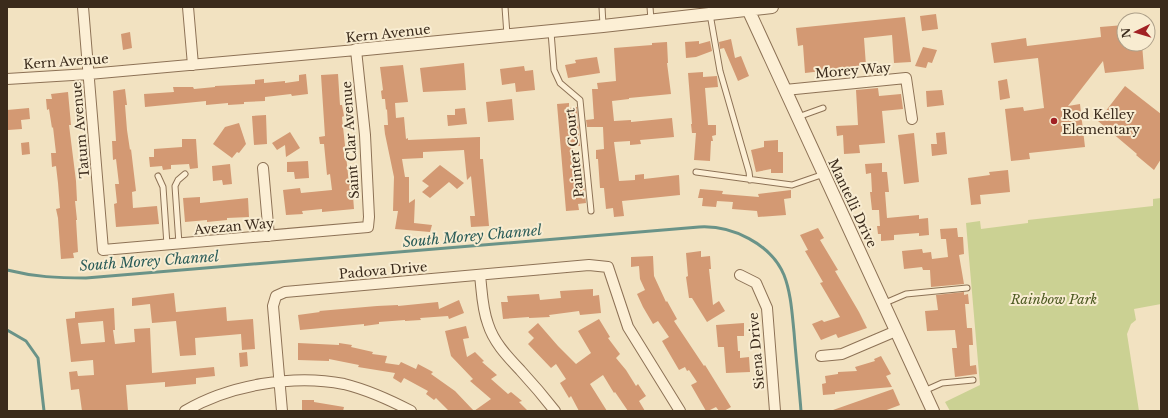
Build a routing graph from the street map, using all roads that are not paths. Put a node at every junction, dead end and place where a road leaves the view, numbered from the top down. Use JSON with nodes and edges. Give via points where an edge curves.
{"nodes":[{"id":1,"x":83,"y":7,"type":"edge"},
{"id":2,"x":188,"y":7,"type":"edge"},
{"id":3,"x":505,"y":7,"type":"edge"},
{"id":4,"x":602,"y":7,"type":"edge"},
{"id":5,"x":650,"y":7,"type":"edge"},
{"id":6,"x":772,"y":7,"type":"edge"},
{"id":7,"x":748,"y":8,"type":"edge"},
{"id":8,"x":710,"y":14,"type":"junction"},
{"id":9,"x":651,"y":21,"type":"junction"},
{"id":10,"x":603,"y":26,"type":"junction"},
{"id":11,"x":552,"y":32,"type":"junction"},
{"id":12,"x":507,"y":36,"type":"junction"},
{"id":13,"x":356,"y":50,"type":"junction"},
{"id":14,"x":193,"y":65,"type":"junction"},
{"id":15,"x":89,"y":74,"type":"junction"},
{"id":16,"x":7,"y":79,"type":"edge"},
{"id":17,"x":785,"y":90,"type":"junction"},
{"id":18,"x":823,"y":108,"type":"dead end"},
{"id":19,"x":798,"y":116,"type":"junction"},
{"id":20,"x":912,"y":119,"type":"dead end"},
{"id":21,"x":263,"y":168,"type":"dead end"},
{"id":22,"x":696,"y":172,"type":"dead end"},
{"id":23,"x":185,"y":174,"type":"dead end"},
{"id":24,"x":824,"y":174,"type":"junction"},
{"id":25,"x":158,"y":176,"type":"dead end"},
{"id":26,"x":750,"y":180,"type":"junction"},
{"id":27,"x":592,"y":211,"type":"dead end"},
{"id":28,"x":368,"y":227,"type":"joint"},
{"id":29,"x":269,"y":236,"type":"junction"},
{"id":30,"x":179,"y":244,"type":"junction"},
{"id":31,"x":167,"y":245,"type":"junction"},
{"id":32,"x":103,"y":250,"type":"joint"},
{"id":33,"x":480,"y":275,"type":"junction"},
{"id":34,"x":740,"y":275,"type":"dead end"},
{"id":35,"x":967,"y":288,"type":"dead end"},
{"id":36,"x":884,"y":304,"type":"junction"},
{"id":37,"x":896,"y":331,"type":"junction"},
{"id":38,"x":821,"y":356,"type":"dead end"},
{"id":39,"x":974,"y":380,"type":"dead end"},
{"id":40,"x":279,"y":382,"type":"junction"},
{"id":41,"x":924,"y":392,"type":"junction"},
{"id":42,"x":929,"y":410,"type":"edge"},
{"id":43,"x":185,"y":411,"type":"edge"},
{"id":44,"x":282,"y":411,"type":"edge"},
{"id":45,"x":411,"y":411,"type":"edge"},
{"id":46,"x":555,"y":411,"type":"edge"},
{"id":47,"x":680,"y":411,"type":"edge"},
{"id":48,"x":775,"y":411,"type":"edge"}],
"edges":[{"from":1,"to":15,"type":"street","name":"Tatum Avenue"},
{"from":2,"to":14,"type":"street"},
{"from":3,"to":12,"type":"lane"},
{"from":4,"to":10,"type":"lane"},
{"from":5,"to":9,"type":"lane"},
{"from":6,"to":7,"type":"street","name":"Kern Avenue"},
{"from":7,"to":8,"type":"street","name":"Kern Avenue"},
{"from":7,"to":17,"type":"street","name":"Mantelli Drive"},
{"from":8,"to":9,"type":"street","name":"Kern Avenue"},
{"from":8,"to":26,"type":"lane","via":[[720,71]]},
{"from":9,"to":10,"type":"street","name":"Kern Avenue"},
{"from":10,"to":11,"type":"street","name":"Kern Avenue"},
{"from":11,"to":12,"type":"street","name":"Kern Avenue"},
{"from":11,"to":27,"type":"lane","name":"Painter Court","via":[[554,70],[560,83],[580,100]]},
{"from":12,"to":13,"type":"street","name":"Kern Avenue"},
{"from":13,"to":14,"type":"street","name":"Kern Avenue"},
{"from":13,"to":28,"type":"street","name":"Saint Clar Avenue","via":[[365,135]]},
{"from":14,"to":15,"type":"street","name":"Kern Avenue"},
{"from":15,"to":16,"type":"street","name":"Kern Avenue"},
{"from":15,"to":32,"type":"street","name":"Tatum Avenue"},
{"from":17,"to":19,"type":"street","name":"Mantelli Drive"},
{"from":17,"to":20,"type":"street","name":"Morey Way","via":[[906,78]]},
{"from":18,"to":19,"type":"lane"},
{"from":19,"to":24,"type":"street","name":"Mantelli Drive"},
{"from":21,"to":29,"type":"street"},
{"from":22,"to":26,"type":"lane"},
{"from":23,"to":30,"type":"lane","via":[[174,186]]},
{"from":24,"to":26,"type":"lane","via":[[792,185]]},
{"from":24,"to":36,"type":"street","name":"Mantelli Drive"},
{"from":25,"to":31,"type":"lane","via":[[162,187]]},
{"from":28,"to":29,"type":"street","name":"Avezan Way"},
{"from":29,"to":30,"type":"street","name":"Avezan Way"},
{"from":30,"to":31,"type":"street","name":"Avezan Way"},
{"from":31,"to":32,"type":"street","name":"Avezan Way"},
{"from":33,"to":40,"type":"street","name":"Padova Drive","via":[[285,292],[276,296],[273,306]]},
{"from":33,"to":46,"type":"street","via":[[484,311],[495,339]]},
{"from":33,"to":47,"type":"street","name":"Padova Drive","via":[[589,265],[608,267],[628,327]]},
{"from":34,"to":48,"type":"street","name":"Siena Drive","via":[[756,283],[766,308]]},
{"from":35,"to":36,"type":"lane","via":[[906,294]]},
{"from":36,"to":37,"type":"street","name":"Mantelli Drive"},
{"from":37,"to":38,"type":"street","via":[[842,354]]},
{"from":37,"to":41,"type":"street","name":"Mantelli Drive"},
{"from":39,"to":41,"type":"lane","via":[[942,384]]},
{"from":40,"to":43,"type":"street","via":[[241,388],[216,396]]},
{"from":40,"to":44,"type":"street","name":"Padova Drive"},
{"from":40,"to":45,"type":"street","via":[[314,381],[344,384],[392,401]]},
{"from":41,"to":42,"type":"street","name":"Mantelli Drive"}]}
